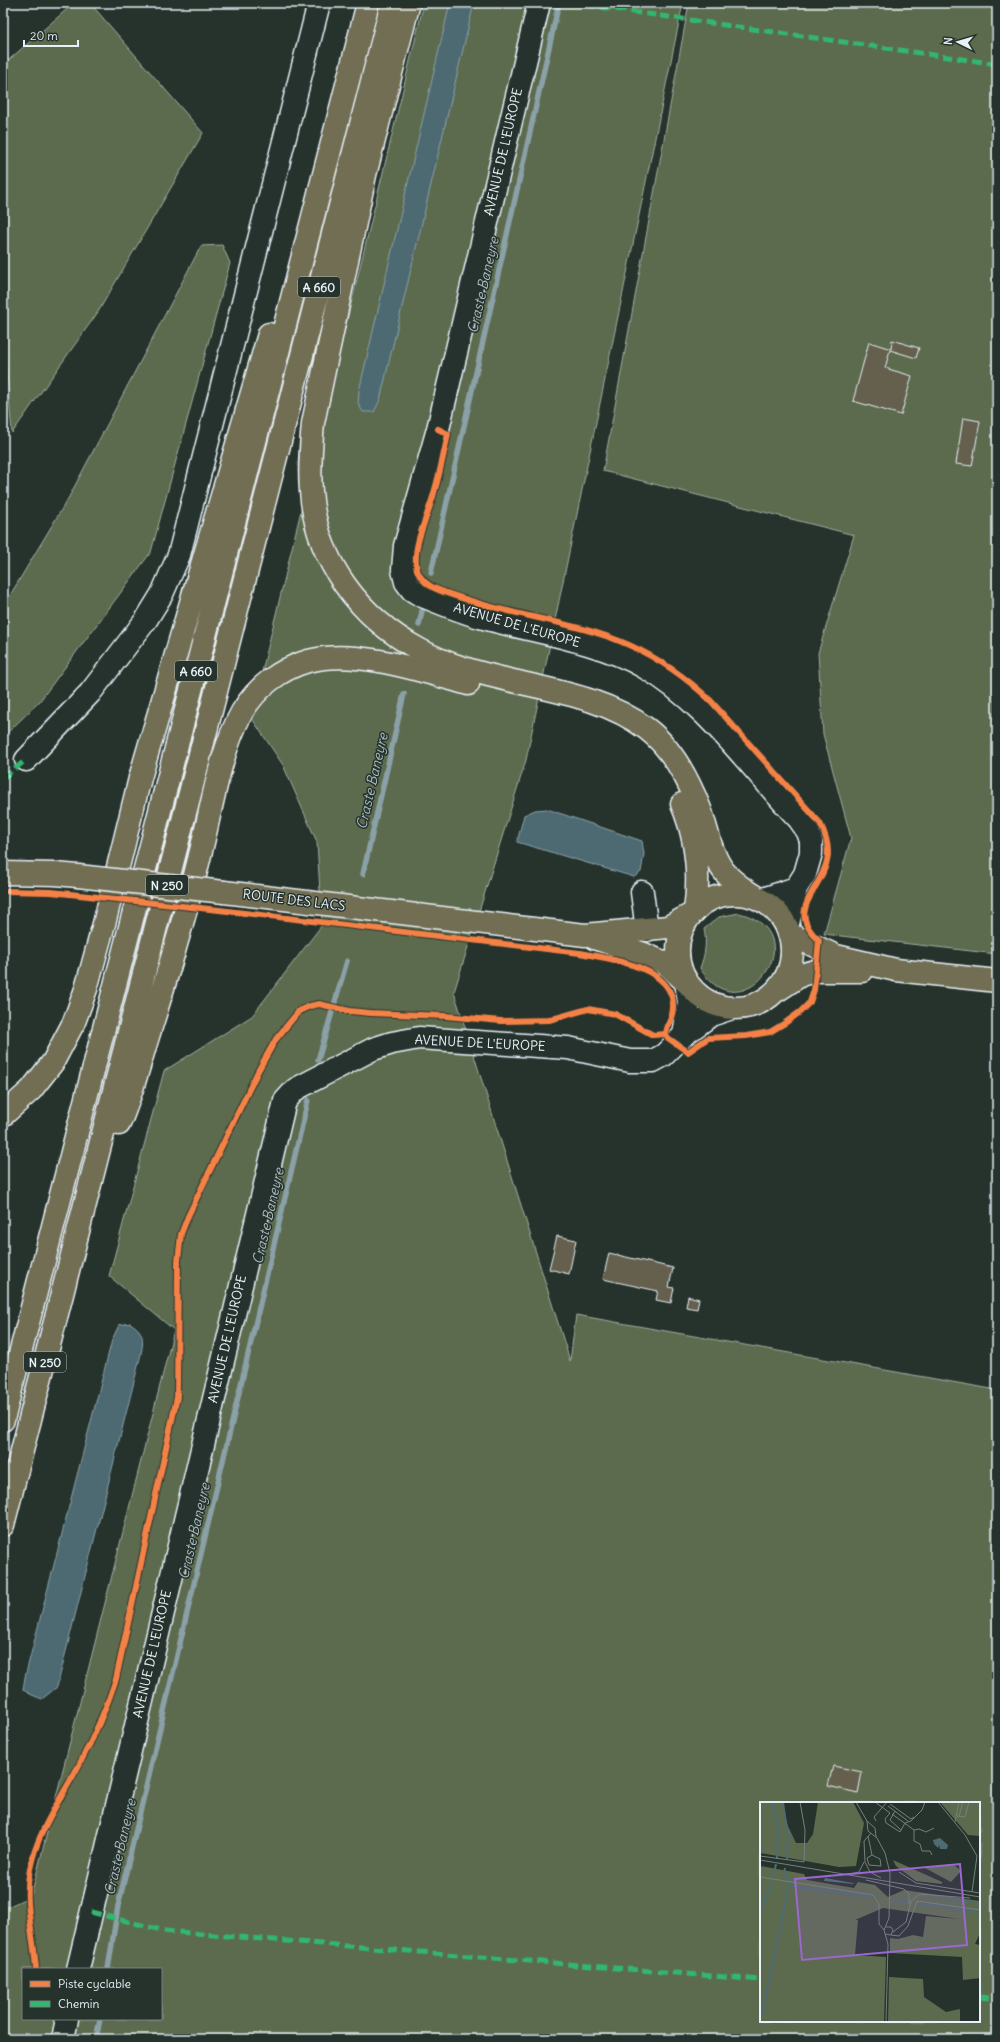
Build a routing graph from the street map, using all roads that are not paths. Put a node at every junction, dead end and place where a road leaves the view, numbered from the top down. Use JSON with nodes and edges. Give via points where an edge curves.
{"nodes":[{"id":1,"x":319,"y":3,"type":"edge"},
{"id":2,"x":368,"y":3,"type":"edge"},
{"id":3,"x":392,"y":3,"type":"edge"},
{"id":4,"x":409,"y":3,"type":"edge"},
{"id":5,"x":538,"y":3,"type":"edge"},
{"id":6,"x":326,"y":164,"type":"junction"},
{"id":7,"x":246,"y":571,"type":"joint"},
{"id":8,"x":26,"y":760,"type":"dead end"},
{"id":9,"x":3,"y":873,"type":"edge"},
{"id":10,"x":796,"y":888,"type":"junction"},
{"id":11,"x":642,"y":892,"type":"dead end"},
{"id":12,"x":758,"y":899,"type":"junction"},
{"id":13,"x":692,"y":913,"type":"junction"},
{"id":14,"x":648,"y":930,"type":"junction"},
{"id":15,"x":788,"y":931,"type":"junction"},
{"id":16,"x":585,"y":935,"type":"junction"},
{"id":17,"x":896,"y":970,"type":"junction"},
{"id":18,"x":997,"y":981,"type":"edge"},
{"id":19,"x":686,"y":982,"type":"junction"},
{"id":20,"x":776,"y":992,"type":"junction"},
{"id":21,"x":730,"y":1009,"type":"junction"},
{"id":22,"x":684,"y":1035,"type":"junction"},
{"id":23,"x":3,"y":1115,"type":"edge"},
{"id":24,"x":66,"y":1178,"type":"joint"},
{"id":25,"x":87,"y":1199,"type":"junction"},
{"id":26,"x":3,"y":1420,"type":"edge"},
{"id":27,"x":3,"y":1525,"type":"edge"},
{"id":28,"x":78,"y":1968,"type":"edge"},
{"id":29,"x":68,"y":2020,"type":"edge"},
{"id":30,"x":63,"y":2039,"type":"edge"}],
"edges":[{"from":1,"to":8,"type":"street","via":[[179,555],[162,594],[146,620],[90,693]]},
{"from":2,"to":6,"type":"main road","number":"A 660"},
{"from":3,"to":7,"type":"main road","number":"A 660"},
{"from":4,"to":12,"type":"main road","via":[[365,175],[313,423],[311,492],[316,526],[327,556],[355,600],[379,623],[421,651],[445,662],[485,674],[567,694],[611,708],[648,730],[664,747],[689,785],[717,860],[727,874]]},
{"from":5,"to":10,"type":"street","name":"AVENUE DE L'EUROPE","via":[[438,429],[405,546],[403,570],[406,582],[420,596],[480,617],[606,650],[644,666],[683,693],[703,712],[808,832],[811,841],[809,863]]},
{"from":6,"to":23,"type":"main road","via":[[259,361],[140,778],[86,989],[74,1022],[53,1062],[31,1090]]},
{"from":6,"to":24,"type":"main road","number":"A 660"},
{"from":7,"to":25,"type":"main road","number":"N 250"},
{"from":9,"to":16,"type":"main road","name":"ROUTE DES LACS","bridge":true,"via":[[78,876]]},
{"from":10,"to":12,"type":"street"},
{"from":10,"to":15,"type":"street","name":"AVENUE DE L'EUROPE"},
{"from":11,"to":14,"type":"street"},
{"from":12,"to":13,"type":"main road","via":[[738,894],[720,896],[704,903]]},
{"from":12,"to":15,"type":"main road","via":[[780,915]]},
{"from":13,"to":14,"type":"main road","name":"ROUTE DES LACS","via":[[668,927]]},
{"from":13,"to":19,"type":"main road","via":[[681,931],[678,948],[680,966]]},
{"from":13,"to":25,"type":"main road","via":[[698,892],[695,854],[686,814],[666,772],[651,752],[634,736],[606,721],[567,709],[383,663],[352,658],[327,658],[307,661],[287,670],[267,682],[254,694],[235,727],[173,956],[125,1110]]},
{"from":14,"to":16,"type":"main road","name":"ROUTE DES LACS"},
{"from":15,"to":17,"type":"main road","via":[[836,956]]},
{"from":15,"to":20,"type":"main road","via":[[792,944],[791,962],[786,978]]},
{"from":16,"to":19,"type":"main road","name":"ROUTE DES LACS","via":[[644,954],[665,964]]},
{"from":17,"to":18,"type":"main road"},
{"from":17,"to":20,"type":"main road","via":[[815,971],[801,975]]},
{"from":19,"to":21,"type":"main road","via":[[698,995],[713,1004]]},
{"from":19,"to":22,"type":"street","via":[[690,1002]]},
{"from":20,"to":21,"type":"main road","via":[[762,1002],[746,1008]]},
{"from":21,"to":22,"type":"street","name":"AVENUE DE L'EUROPE","via":[[711,1015]]},
{"from":22,"to":28,"type":"street","name":"AVENUE DE L'EUROPE","via":[[664,1056],[647,1062],[568,1048],[433,1038],[404,1040],[373,1049],[349,1061],[296,1089],[285,1101]]},
{"from":24,"to":26,"type":"main road","number":"N 250"},
{"from":25,"to":27,"type":"main road","number":"N 250"},
{"from":29,"to":30,"type":"street"}]}
